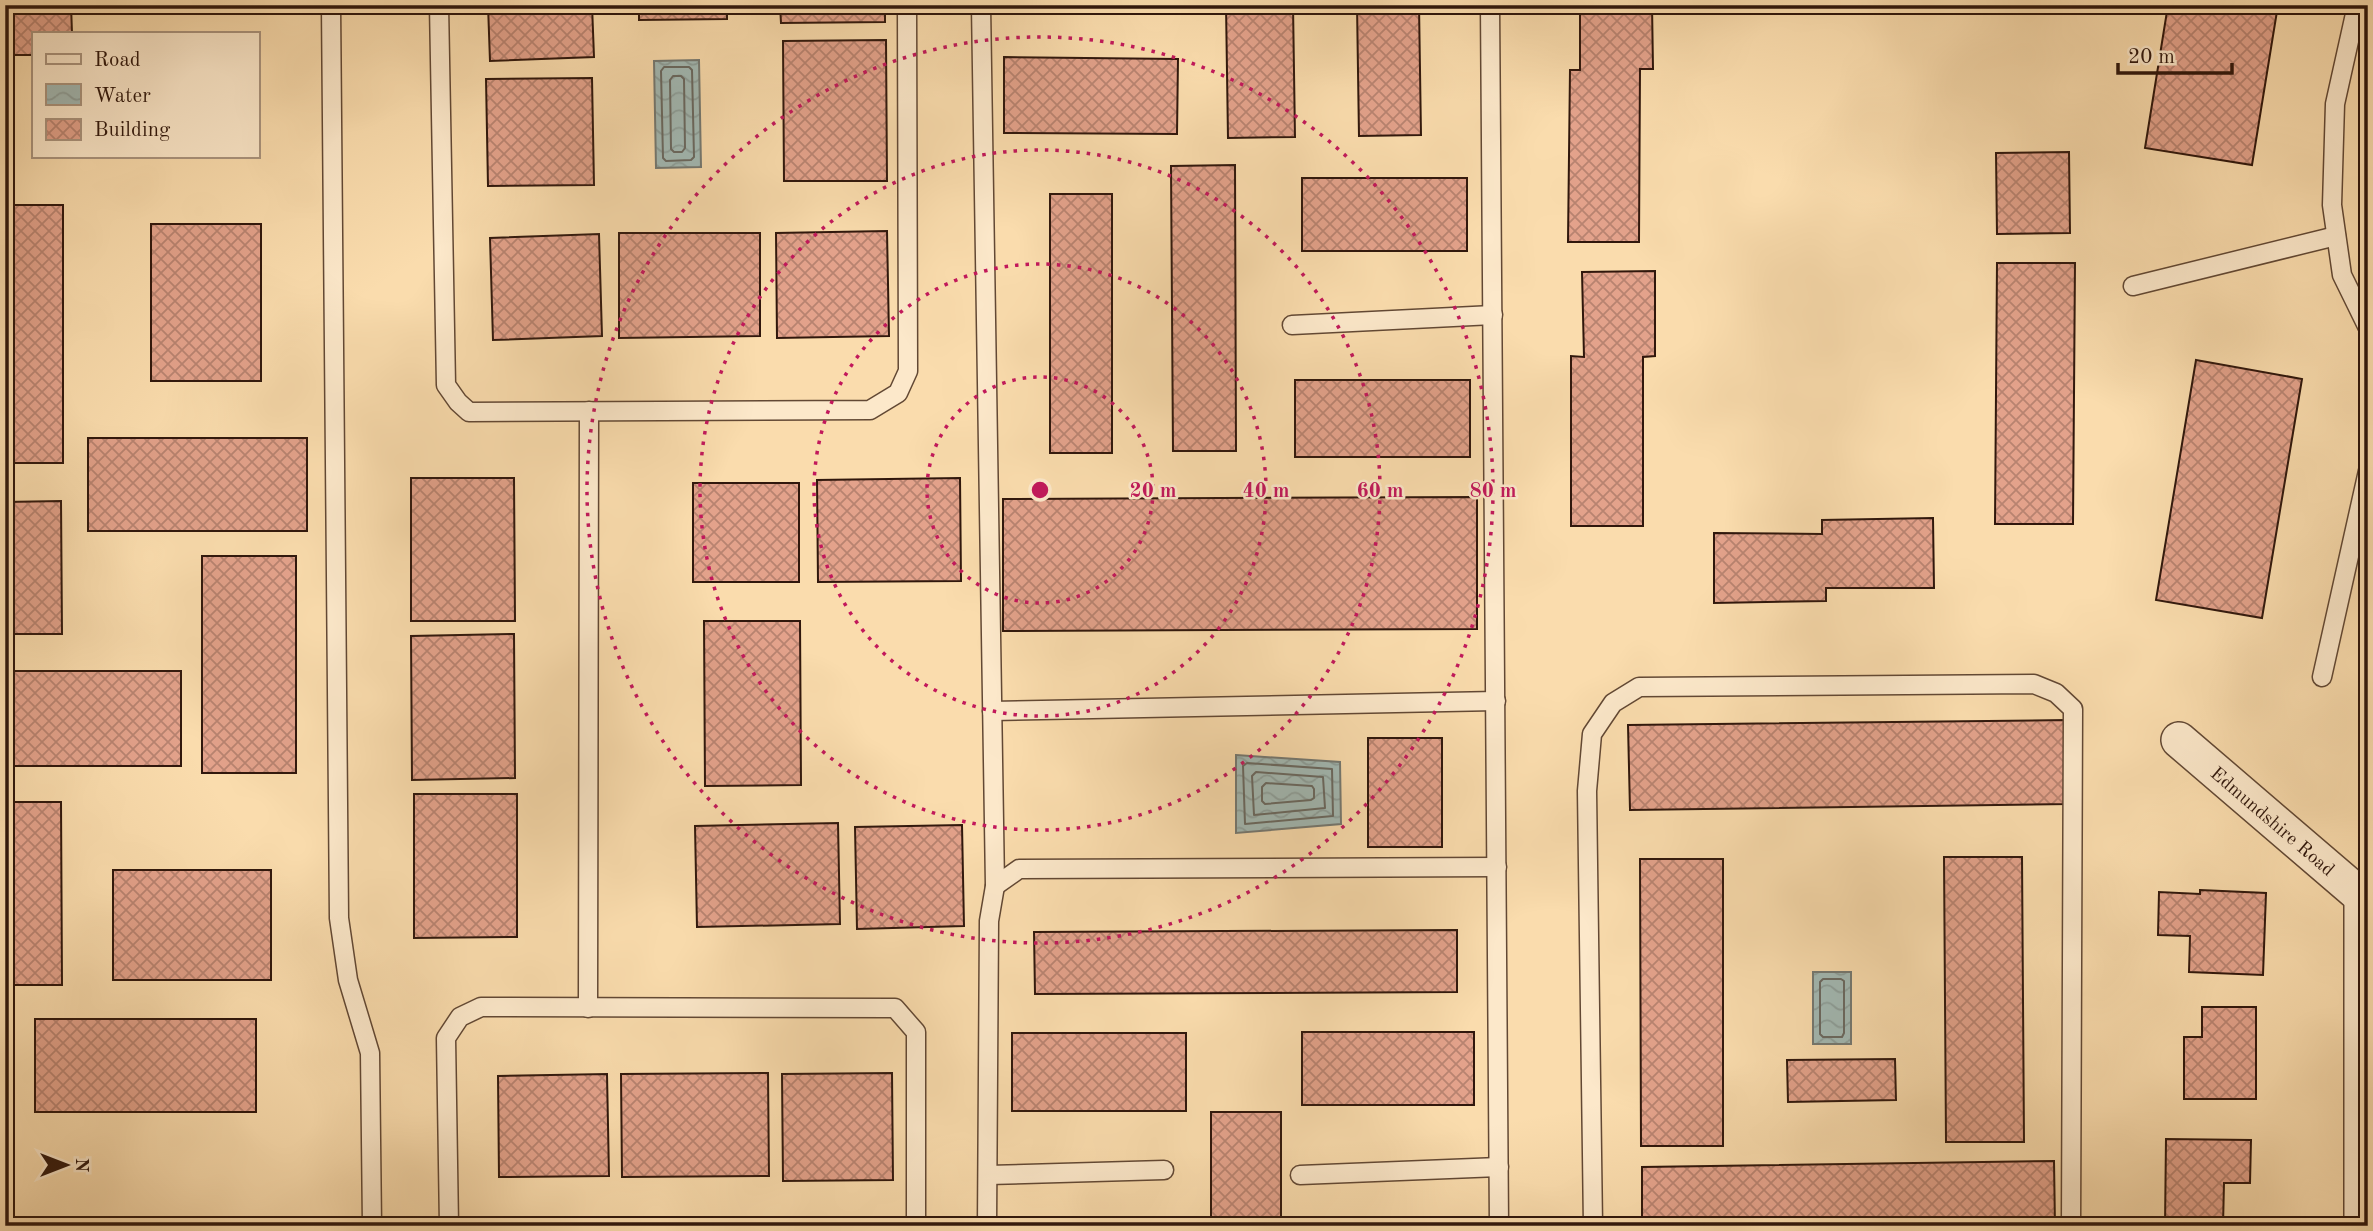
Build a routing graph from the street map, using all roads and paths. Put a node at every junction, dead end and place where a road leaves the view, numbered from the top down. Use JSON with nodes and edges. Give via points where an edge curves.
{"nodes":[{"id":1,"x":331,"y":5,"type":"edge"},
{"id":2,"x":439,"y":5,"type":"edge"},
{"id":3,"x":907,"y":5,"type":"edge"},
{"id":4,"x":981,"y":5,"type":"edge"},
{"id":5,"x":1490,"y":5,"type":"edge"},
{"id":6,"x":2357,"y":5,"type":"edge"},
{"id":7,"x":2336,"y":236,"type":"junction"},
{"id":8,"x":2133,"y":286,"type":"dead end"},
{"id":9,"x":1493,"y":315,"type":"junction"},
{"id":10,"x":1292,"y":325,"type":"dead end"},
{"id":11,"x":2368,"y":328,"type":"edge"},
{"id":12,"x":589,"y":411,"type":"junction"},
{"id":13,"x":2368,"y":471,"type":"edge"},
{"id":14,"x":2322,"y":677,"type":"dead end"},
{"id":15,"x":1496,"y":701,"type":"junction"},
{"id":16,"x":992,"y":711,"type":"junction"},
{"id":17,"x":2179,"y":740,"type":"dead end"},
{"id":18,"x":1497,"y":867,"type":"junction"},
{"id":19,"x":995,"y":886,"type":"junction"},
{"id":20,"x":2365,"y":900,"type":"edge"},
{"id":21,"x":588,"y":1008,"type":"junction"},
{"id":22,"x":1499,"y":1167,"type":"junction"},
{"id":23,"x":1164,"y":1170,"type":"dead end"},
{"id":24,"x":988,"y":1175,"type":"junction"},
{"id":25,"x":1300,"y":1175,"type":"dead end"},
{"id":26,"x":372,"y":1226,"type":"edge"},
{"id":27,"x":449,"y":1226,"type":"edge"},
{"id":28,"x":916,"y":1226,"type":"edge"},
{"id":29,"x":987,"y":1226,"type":"edge"},
{"id":30,"x":1499,"y":1226,"type":"edge"},
{"id":31,"x":1593,"y":1226,"type":"edge"},
{"id":32,"x":2071,"y":1226,"type":"edge"},
{"id":33,"x":2362,"y":1226,"type":"edge"}],
"edges":[{"from":1,"to":26,"type":"lane","via":[[339,918],[348,980],[370,1053]]},
{"from":2,"to":12,"type":"lane","via":[[446,385],[470,412]]},
{"from":3,"to":12,"type":"lane","via":[[908,371],[898,393],[870,410]]},
{"from":4,"to":16,"type":"lane"},
{"from":5,"to":9,"type":"lane"},
{"from":6,"to":7,"type":"lane","via":[[2335,104],[2332,205]]},
{"from":7,"to":8,"type":"lane"},
{"from":7,"to":11,"type":"lane","via":[[2342,275]]},
{"from":9,"to":10,"type":"lane"},
{"from":9,"to":15,"type":"lane"},
{"from":12,"to":21,"type":"lane"},
{"from":13,"to":14,"type":"lane"},
{"from":15,"to":16,"type":"lane"},
{"from":15,"to":18,"type":"lane"},
{"from":16,"to":19,"type":"lane"},
{"from":17,"to":20,"type":"street","name":"Edmundshire Road"},
{"from":18,"to":19,"type":"lane","via":[[1020,869]]},
{"from":18,"to":22,"type":"lane"},
{"from":19,"to":24,"type":"lane","via":[[989,921]]},
{"from":20,"to":33,"type":"street"},
{"from":21,"to":27,"type":"lane","via":[[481,1007],[460,1017],[453,1027],[446,1038]]},
{"from":21,"to":28,"type":"lane","via":[[895,1008],[916,1032]]},
{"from":22,"to":25,"type":"lane"},
{"from":22,"to":30,"type":"lane"},
{"from":23,"to":24,"type":"lane"},
{"from":24,"to":29,"type":"lane"},
{"from":31,"to":32,"type":"lane","via":[[1587,791],[1592,734],[1613,703],[1639,687],[2034,684],[2056,693],[2073,709]]}]}
